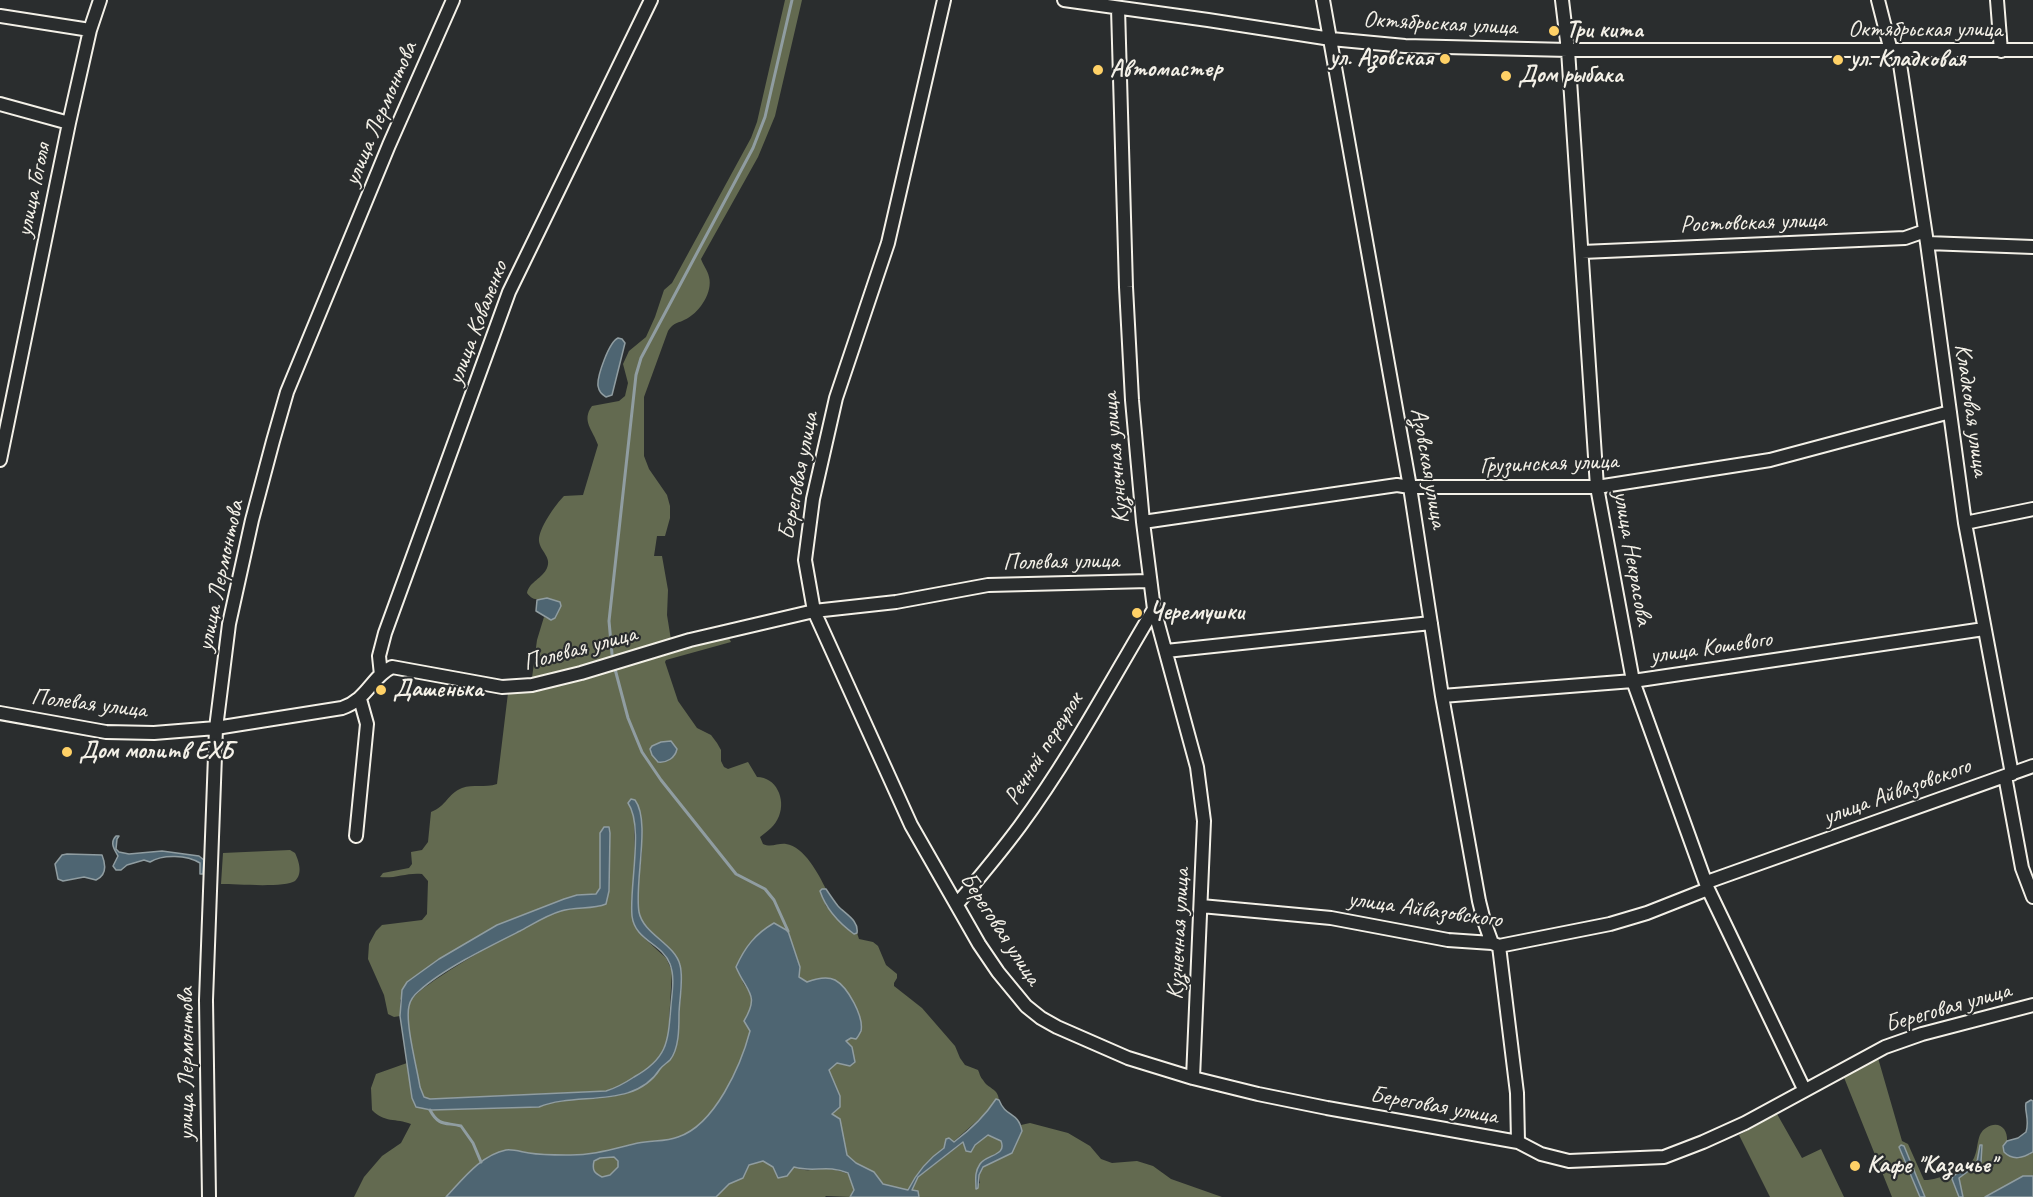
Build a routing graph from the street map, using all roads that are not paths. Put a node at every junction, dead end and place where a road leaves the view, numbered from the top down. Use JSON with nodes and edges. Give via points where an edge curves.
{"nodes":[{"id":1,"x":100,"y":0,"type":"edge"},
{"id":2,"x":453,"y":0,"type":"edge"},
{"id":3,"x":651,"y":0,"type":"edge"},
{"id":4,"x":944,"y":0,"type":"edge"},
{"id":5,"x":1064,"y":0,"type":"edge"},
{"id":6,"x":1323,"y":0,"type":"edge"},
{"id":7,"x":1562,"y":0,"type":"edge"},
{"id":8,"x":1878,"y":0,"type":"edge"},
{"id":9,"x":1997,"y":0,"type":"edge"},
{"id":10,"x":1118,"y":8,"type":"junction"},
{"id":11,"x":0,"y":16,"type":"edge"},
{"id":12,"x":90,"y":30,"type":"junction"},
{"id":13,"x":1331,"y":39,"type":"junction"},
{"id":14,"x":1568,"y":50,"type":"junction"},
{"id":15,"x":2033,"y":50,"type":"edge"},
{"id":16,"x":1895,"y":51,"type":"junction"},
{"id":17,"x":2001,"y":51,"type":"junction"},
{"id":18,"x":0,"y":104,"type":"edge"},
{"id":19,"x":69,"y":123,"type":"junction"},
{"id":20,"x":1926,"y":237,"type":"junction"},
{"id":21,"x":2033,"y":247,"type":"edge"},
{"id":22,"x":1582,"y":252,"type":"junction"},
{"id":23,"x":1950,"y":412,"type":"junction"},
{"id":24,"x":0,"y":460,"type":"edge"},
{"id":25,"x":1410,"y":487,"type":"junction"},
{"id":26,"x":1597,"y":487,"type":"junction"},
{"id":27,"x":2033,"y":509,"type":"edge"},
{"id":28,"x":1143,"y":522,"type":"junction"},
{"id":29,"x":1965,"y":523,"type":"junction"},
{"id":30,"x":1149,"y":581,"type":"junction"},
{"id":31,"x":1154,"y":609,"type":"junction"},
{"id":32,"x":814,"y":611,"type":"junction"},
{"id":33,"x":1431,"y":623,"type":"junction"},
{"id":34,"x":1984,"y":629,"type":"junction"},
{"id":35,"x":1166,"y":651,"type":"junction"},
{"id":36,"x":381,"y":675,"type":"junction"},
{"id":37,"x":1633,"y":681,"type":"junction"},
{"id":38,"x":1442,"y":696,"type":"junction"},
{"id":39,"x":360,"y":699,"type":"junction"},
{"id":40,"x":0,"y":714,"type":"edge"},
{"id":41,"x":216,"y":728,"type":"junction"},
{"id":42,"x":2033,"y":766,"type":"edge"},
{"id":43,"x":2008,"y":775,"type":"junction"},
{"id":44,"x":356,"y":836,"type":"dead end"},
{"id":45,"x":1708,"y":885,"type":"junction"},
{"id":46,"x":2033,"y":897,"type":"edge"},
{"id":47,"x":957,"y":904,"type":"junction"},
{"id":48,"x":1201,"y":906,"type":"junction"},
{"id":49,"x":1496,"y":945,"type":"junction"},
{"id":50,"x":2033,"y":1005,"type":"edge"},
{"id":51,"x":1193,"y":1077,"type":"junction"},
{"id":52,"x":1804,"y":1089,"type":"junction"},
{"id":53,"x":1518,"y":1142,"type":"junction"},
{"id":54,"x":209,"y":1197,"type":"edge"}],
"edges":[{"from":1,"to":12,"type":"street","name":"улица Гоголя"},
{"from":2,"to":41,"type":"street","name":"улица Лермонтова","via":[[388,145],[287,392],[229,624]]},
{"from":3,"to":36,"type":"street","name":"улица Коваленко","via":[[509,292],[385,633],[379,656]]},
{"from":4,"to":32,"type":"street","name":"Береговая улица","via":[[888,243],[836,398],[813,499],[806,568]]},
{"from":5,"to":10,"type":"street","name":"Октябрьская улица"},
{"from":6,"to":13,"type":"street","name":"Азовская улица"},
{"from":7,"to":14,"type":"street","name":"улица Некрасова"},
{"from":8,"to":16,"type":"street","name":"Кладковая улица"},
{"from":9,"to":17,"type":"street"},
{"from":10,"to":13,"type":"street","name":"Октябрьская улица"},
{"from":10,"to":28,"type":"street","name":"Кузнечная улица","via":[[1126,298]]},
{"from":11,"to":12,"type":"street"},
{"from":12,"to":19,"type":"street","name":"улица Гоголя"},
{"from":13,"to":14,"type":"street","name":"Октябрьская улица","via":[[1405,46]]},
{"from":13,"to":25,"type":"street","name":"Азовская улица"},
{"from":14,"to":16,"type":"street","name":"Октябрьская улица"},
{"from":14,"to":22,"type":"street","name":"улица Некрасова"},
{"from":15,"to":17,"type":"street","name":"Октябрьская улица"},
{"from":16,"to":17,"type":"street","name":"Октябрьская улица"},
{"from":16,"to":20,"type":"street","name":"Кладковая улица"},
{"from":18,"to":19,"type":"street"},
{"from":19,"to":24,"type":"street","name":"улица Гоголя"},
{"from":20,"to":21,"type":"street","name":"Ростовская улица"},
{"from":20,"to":22,"type":"street","name":"Ростовская улица"},
{"from":20,"to":23,"type":"street","name":"Кладковая улица"},
{"from":22,"to":26,"type":"street","name":"улица Некрасова"},
{"from":23,"to":26,"type":"street","name":"Грузинская улица","via":[[1770,460]]},
{"from":23,"to":29,"type":"street","name":"Кладковая улица"},
{"from":25,"to":26,"type":"street","name":"Грузинская улица"},
{"from":25,"to":28,"type":"street","name":"Грузинская улица","via":[[1397,485]]},
{"from":25,"to":33,"type":"street","name":"Азовская улица"},
{"from":26,"to":37,"type":"street","name":"улица Некрасова"},
{"from":27,"to":29,"type":"street"},
{"from":28,"to":30,"type":"street","name":"Кузнечная улица"},
{"from":29,"to":34,"type":"street","name":"Кладковая улица"},
{"from":30,"to":31,"type":"street","name":"Кузнечная улица"},
{"from":30,"to":32,"type":"street","name":"Полевая улица","via":[[988,585],[896,602]]},
{"from":31,"to":35,"type":"street","name":"Кузнечная улица"},
{"from":31,"to":47,"type":"street","name":"Речной переулок","via":[[1021,824]]},
{"from":32,"to":36,"type":"street","name":"Полевая улица","via":[[690,640],[532,685],[502,687],[399,667]]},
{"from":32,"to":47,"type":"street","name":"Береговая улица","via":[[904,810]]},
{"from":33,"to":35,"type":"street"},
{"from":33,"to":38,"type":"street","name":"Азовская улица"},
{"from":34,"to":37,"type":"street","name":"улица Кошевого"},
{"from":34,"to":43,"type":"street","name":"Кладковая улица"},
{"from":35,"to":48,"type":"street","name":"Кузнечная улица","via":[[1202,798]]},
{"from":36,"to":39,"type":"street","name":"Полевая улица"},
{"from":37,"to":38,"type":"street","name":"улица Кошевого"},
{"from":37,"to":45,"type":"street","name":"улица Некрасова"},
{"from":38,"to":49,"type":"street","name":"Азовская улица","via":[[1479,901]]},
{"from":39,"to":41,"type":"street","name":"Полевая улица","via":[[335,711]]},
{"from":39,"to":44,"type":"street","via":[[367,724]]},
{"from":40,"to":41,"type":"street","name":"Полевая улица","via":[[106,732]]},
{"from":41,"to":54,"type":"street","name":"улица Лермонтова","via":[[206,1000]]},
{"from":42,"to":43,"type":"street","name":"улица Айвазовского"},
{"from":43,"to":45,"type":"street","name":"улица Айвазовского"},
{"from":43,"to":46,"type":"street","name":"Кладковая улица","via":[[2022,868]]},
{"from":45,"to":49,"type":"street","name":"улица Айвазовского","via":[[1647,913],[1610,924]]},
{"from":45,"to":52,"type":"street","name":"улица Некрасова"},
{"from":47,"to":51,"type":"street","name":"Береговая улица","via":[[1009,987],[1041,1018],[1128,1058]]},
{"from":48,"to":49,"type":"street","name":"улица Айвазовского","via":[[1331,918]]},
{"from":48,"to":51,"type":"street","name":"Кузнечная улица"},
{"from":49,"to":53,"type":"street","name":"Азовская улица","via":[[1517,1093]]},
{"from":50,"to":52,"type":"street","name":"Береговая улица","via":[[1904,1039]]},
{"from":51,"to":53,"type":"street","name":"Береговая улица","via":[[1327,1108]]},
{"from":52,"to":53,"type":"street","name":"Береговая улица","via":[[1745,1123],[1665,1157],[1569,1161],[1541,1154]]}]}
